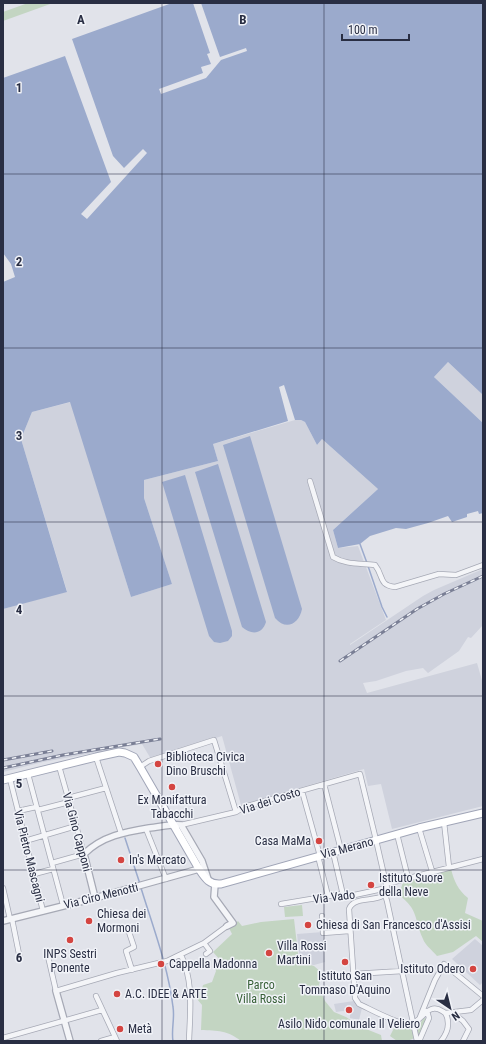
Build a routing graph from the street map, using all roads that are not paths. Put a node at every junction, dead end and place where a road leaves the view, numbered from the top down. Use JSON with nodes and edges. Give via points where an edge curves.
{"nodes":[{"id":1,"x":310,"y":481,"type":"dead end"},
{"id":2,"x":483,"y":565,"type":"edge"},
{"id":3,"x":96,"y":757,"type":"junction"},
{"id":4,"x":59,"y":766,"type":"junction"},
{"id":5,"x":140,"y":767,"type":"junction"},
{"id":6,"x":28,"y":774,"type":"junction"},
{"id":7,"x":6,"y":779,"type":"edge"},
{"id":8,"x":324,"y":784,"type":"junction"},
{"id":9,"x":106,"y":788,"type":"junction"},
{"id":10,"x":302,"y":791,"type":"junction"},
{"id":11,"x":69,"y":800,"type":"junction"},
{"id":12,"x":37,"y":808,"type":"junction"},
{"id":13,"x":18,"y":811,"type":"junction"},
{"id":14,"x":236,"y":812,"type":"junction"},
{"id":15,"x":483,"y":812,"type":"edge"},
{"id":16,"x":444,"y":822,"type":"junction"},
{"id":17,"x":177,"y":825,"type":"junction"},
{"id":18,"x":76,"y":826,"type":"junction"},
{"id":19,"x":419,"y":828,"type":"junction"},
{"id":20,"x":146,"y":829,"type":"junction"},
{"id":21,"x":121,"y":833,"type":"junction"},
{"id":22,"x":397,"y":834,"type":"junction"},
{"id":23,"x":44,"y":836,"type":"junction"},
{"id":24,"x":376,"y":840,"type":"junction"},
{"id":25,"x":26,"y":841,"type":"junction"},
{"id":26,"x":337,"y":851,"type":"junction"},
{"id":27,"x":84,"y":854,"type":"junction"},
{"id":28,"x":319,"y":856,"type":"junction"},
{"id":29,"x":483,"y":859,"type":"edge"},
{"id":30,"x":52,"y":866,"type":"junction"},
{"id":31,"x":449,"y":867,"type":"junction"},
{"id":32,"x":199,"y":869,"type":"junction"},
{"id":33,"x":432,"y":871,"type":"junction"},
{"id":34,"x":34,"y":874,"type":"junction"},
{"id":35,"x":408,"y":878,"type":"junction"},
{"id":36,"x":166,"y":879,"type":"junction"},
{"id":37,"x":212,"y":883,"type":"junction"},
{"id":38,"x":386,"y":886,"type":"junction"},
{"id":39,"x":3,"y":888,"type":"edge"},
{"id":40,"x":385,"y":895,"type":"junction"},
{"id":41,"x":328,"y":896,"type":"junction"},
{"id":42,"x":343,"y":896,"type":"junction"},
{"id":43,"x":95,"y":898,"type":"junction"},
{"id":44,"x":281,"y":904,"type":"dead end"},
{"id":45,"x":63,"y":906,"type":"junction"},
{"id":46,"x":43,"y":910,"type":"junction"},
{"id":47,"x":322,"y":916,"type":"dead end"},
{"id":48,"x":11,"y":919,"type":"junction"},
{"id":49,"x":3,"y":921,"type":"edge"},
{"id":50,"x":231,"y":925,"type":"joint"},
{"id":51,"x":128,"y":929,"type":"dead end"},
{"id":52,"x":349,"y":931,"type":"junction"},
{"id":53,"x":204,"y":943,"type":"junction"},
{"id":54,"x":47,"y":952,"type":"dead end"},
{"id":55,"x":208,"y":953,"type":"dead end"},
{"id":56,"x":181,"y":955,"type":"junction"},
{"id":57,"x":20,"y":959,"type":"dead end"},
{"id":58,"x":132,"y":970,"type":"junction"},
{"id":59,"x":403,"y":971,"type":"junction"},
{"id":60,"x":353,"y":974,"type":"junction"},
{"id":61,"x":483,"y":989,"type":"edge"},
{"id":62,"x":56,"y":991,"type":"junction"},
{"id":63,"x":481,"y":995,"type":"edge"},
{"id":64,"x":96,"y":996,"type":"dead end"},
{"id":65,"x":483,"y":1000,"type":"edge"},
{"id":66,"x":102,"y":1010,"type":"junction"},
{"id":67,"x":427,"y":1011,"type":"junction"},
{"id":68,"x":453,"y":1013,"type":"junction"},
{"id":69,"x":446,"y":1014,"type":"junction"},
{"id":70,"x":420,"y":1019,"type":"junction"},
{"id":71,"x":64,"y":1021,"type":"junction"},
{"id":72,"x":412,"y":1024,"type":"junction"},
{"id":73,"x":5,"y":1039,"type":"edge"},
{"id":74,"x":116,"y":1039,"type":"edge"},
{"id":75,"x":70,"y":1041,"type":"edge"},
{"id":76,"x":101,"y":1041,"type":"edge"},
{"id":77,"x":189,"y":1041,"type":"edge"},
{"id":78,"x":417,"y":1041,"type":"edge"},
{"id":79,"x":441,"y":1041,"type":"edge"},
{"id":80,"x":463,"y":1041,"type":"edge"}],
"edges":[{"from":1,"to":2,"type":"street","via":[[333,557],[377,566],[385,585],[395,588],[439,574],[456,575]]},
{"from":3,"to":4,"type":"main road"},
{"from":3,"to":5,"type":"main road","via":[[125,752],[134,757]]},
{"from":3,"to":9,"type":"street"},
{"from":4,"to":6,"type":"main road"},
{"from":4,"to":11,"type":"street","name":"Via Gino Capponi"},
{"from":5,"to":14,"type":"street","via":[[149,761],[214,740]]},
{"from":5,"to":17,"type":"main road"},
{"from":6,"to":7,"type":"main road"},
{"from":6,"to":12,"type":"street"},
{"from":7,"to":13,"type":"street","name":"Via Pietro Mascagni"},
{"from":8,"to":10,"type":"street","name":"Via dei Costo"},
{"from":8,"to":24,"type":"street","name":"Via dei Costo","via":[[360,774]]},
{"from":8,"to":26,"type":"street"},
{"from":9,"to":11,"type":"street"},
{"from":9,"to":21,"type":"street"},
{"from":10,"to":14,"type":"street","name":"Via dei Costo","via":[[244,807]]},
{"from":10,"to":28,"type":"street"},
{"from":11,"to":12,"type":"street"},
{"from":11,"to":18,"type":"street","name":"Via Gino Capponi"},
{"from":12,"to":13,"type":"street"},
{"from":12,"to":23,"type":"street"},
{"from":13,"to":25,"type":"street","name":"Via Pietro Mascagni"},
{"from":14,"to":17,"type":"street","name":"Via dei Costo"},
{"from":15,"to":16,"type":"main road","name":"Via Merano"},
{"from":16,"to":19,"type":"main road","name":"Via Merano"},
{"from":16,"to":31,"type":"street"},
{"from":17,"to":20,"type":"street"},
{"from":17,"to":32,"type":"main road"},
{"from":17,"to":37,"type":"street","via":[[202,861]]},
{"from":18,"to":23,"type":"street"},
{"from":18,"to":27,"type":"street","name":"Via Gino Capponi"},
{"from":19,"to":22,"type":"main road","name":"Via Merano"},
{"from":19,"to":33,"type":"street"},
{"from":20,"to":21,"type":"street"},
{"from":20,"to":36,"type":"street"},
{"from":21,"to":27,"type":"street","via":[[92,846]]},
{"from":22,"to":24,"type":"main road","name":"Via Merano"},
{"from":22,"to":35,"type":"street"},
{"from":23,"to":25,"type":"street"},
{"from":23,"to":30,"type":"street"},
{"from":24,"to":26,"type":"main road","name":"Via Merano","via":[[368,846]]},
{"from":24,"to":38,"type":"street"},
{"from":25,"to":34,"type":"street","name":"Via Pietro Mascagni"},
{"from":26,"to":28,"type":"main road","name":"Via Merano"},
{"from":26,"to":42,"type":"street"},
{"from":27,"to":30,"type":"street"},
{"from":27,"to":43,"type":"street","name":"Via Gino Capponi"},
{"from":28,"to":37,"type":"main road","name":"Via Merano","via":[[221,884]]},
{"from":28,"to":41,"type":"street"},
{"from":29,"to":31,"type":"street","name":"Via Vado"},
{"from":30,"to":34,"type":"street"},
{"from":30,"to":45,"type":"street"},
{"from":31,"to":33,"type":"street","name":"Via Vado"},
{"from":32,"to":36,"type":"street","name":"Via Ciro Menotti"},
{"from":32,"to":37,"type":"main road"},
{"from":33,"to":35,"type":"street","name":"Via Vado"},
{"from":34,"to":46,"type":"street","name":"Via Pietro Mascagni"},
{"from":35,"to":38,"type":"street","name":"Via Vado"},
{"from":36,"to":43,"type":"street","name":"Via Ciro Menotti"},
{"from":37,"to":50,"type":"street","via":[[214,897]]},
{"from":38,"to":40,"type":"street"},
{"from":38,"to":42,"type":"street","name":"Via Vado"},
{"from":39,"to":48,"type":"street"},
{"from":40,"to":52,"type":"street","via":[[351,904],[348,911]]},
{"from":40,"to":59,"type":"street"},
{"from":41,"to":42,"type":"street","name":"Via Vado"},
{"from":41,"to":44,"type":"street","name":"Via Vado"},
{"from":43,"to":45,"type":"street","name":"Via Ciro Menotti"},
{"from":45,"to":46,"type":"street","name":"Via Ciro Menotti"},
{"from":46,"to":48,"type":"street","name":"Via Ciro Menotti"},
{"from":47,"to":52,"type":"street","via":[[323,933]]},
{"from":48,"to":49,"type":"street","name":"Via Ciro Menotti"},
{"from":48,"to":57,"type":"street"},
{"from":50,"to":53,"type":"street"},
{"from":51,"to":58,"type":"street","via":[[134,946],[126,951]]},
{"from":52,"to":60,"type":"street"},
{"from":53,"to":55,"type":"street"},
{"from":53,"to":56,"type":"street"},
{"from":54,"to":62,"type":"street"},
{"from":56,"to":58,"type":"street"},
{"from":56,"to":77,"type":"street","via":[[189,978]]},
{"from":58,"to":62,"type":"street"},
{"from":59,"to":60,"type":"street"},
{"from":59,"to":72,"type":"street"},
{"from":60,"to":72,"type":"street","via":[[357,1002],[403,1023]]},
{"from":61,"to":63,"type":"street"},
{"from":62,"to":71,"type":"street"},
{"from":63,"to":70,"type":"street","via":[[444,964]]},
{"from":64,"to":66,"type":"street"},
{"from":65,"to":68,"type":"street","via":[[471,1010]]},
{"from":66,"to":71,"type":"street"},
{"from":66,"to":74,"type":"street"},
{"from":67,"to":69,"type":"street","via":[[436,1008]]},
{"from":67,"to":70,"type":"street"},
{"from":67,"to":78,"type":"street","via":[[429,1018]]},
{"from":68,"to":69,"type":"street"},
{"from":68,"to":80,"type":"street","via":[[468,1028]]},
{"from":69,"to":79,"type":"street","via":[[448,1028]]},
{"from":70,"to":72,"type":"street"},
{"from":71,"to":73,"type":"street"},
{"from":71,"to":75,"type":"street"},
{"from":72,"to":78,"type":"street"},
{"from":74,"to":76,"type":"street"}]}
